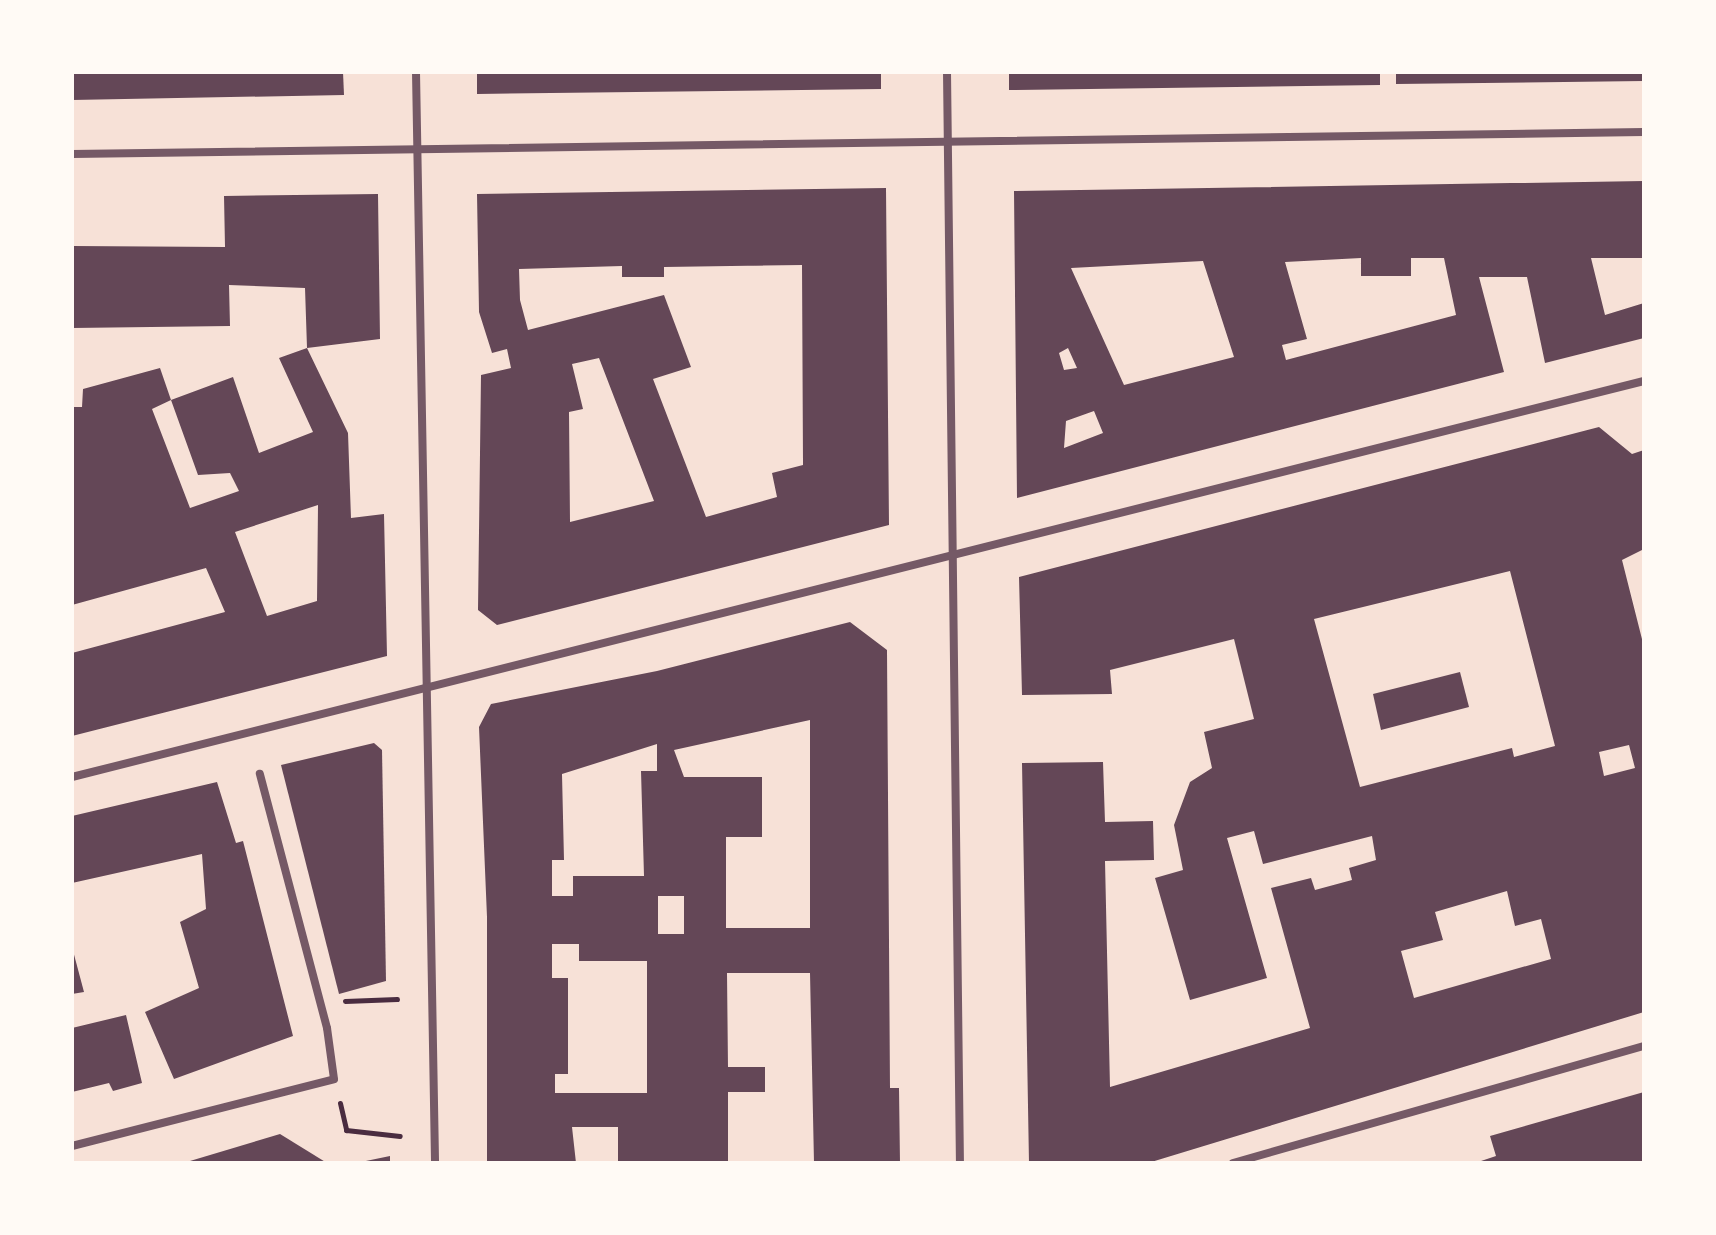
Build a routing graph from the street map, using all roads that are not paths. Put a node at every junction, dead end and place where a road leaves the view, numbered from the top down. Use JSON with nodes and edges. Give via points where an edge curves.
{"nodes":[{"id":1,"x":416,"y":72,"type":"edge"},
{"id":2,"x":947,"y":72,"type":"edge"},
{"id":3,"x":1644,"y":132,"type":"edge"},
{"id":4,"x":949,"y":143,"type":"junction"},
{"id":5,"x":418,"y":148,"type":"junction"},
{"id":6,"x":72,"y":154,"type":"edge"},
{"id":7,"x":1644,"y":381,"type":"edge"},
{"id":8,"x":950,"y":556,"type":"junction"},
{"id":9,"x":428,"y":687,"type":"junction"},
{"id":10,"x":260,"y":774,"type":"dead end"},
{"id":11,"x":72,"y":777,"type":"edge"},
{"id":12,"x":1644,"y":1046,"type":"edge"},
{"id":13,"x":72,"y":1146,"type":"edge"},
{"id":14,"x":435,"y":1163,"type":"edge"},
{"id":15,"x":960,"y":1163,"type":"edge"},
{"id":16,"x":1233,"y":1163,"type":"edge"}],
"edges":[{"from":1,"to":5,"type":"street"},
{"from":2,"to":4,"type":"street"},
{"from":3,"to":4,"type":"street"},
{"from":4,"to":5,"type":"street"},
{"from":4,"to":8,"type":"street"},
{"from":5,"to":6,"type":"street"},
{"from":5,"to":9,"type":"street"},
{"from":7,"to":8,"type":"street"},
{"from":8,"to":9,"type":"street"},
{"from":8,"to":15,"type":"street"},
{"from":9,"to":11,"type":"street"},
{"from":9,"to":14,"type":"street"},
{"from":10,"to":13,"type":"street","via":[[320,1001],[334,1079]]},
{"from":12,"to":16,"type":"street"}]}
